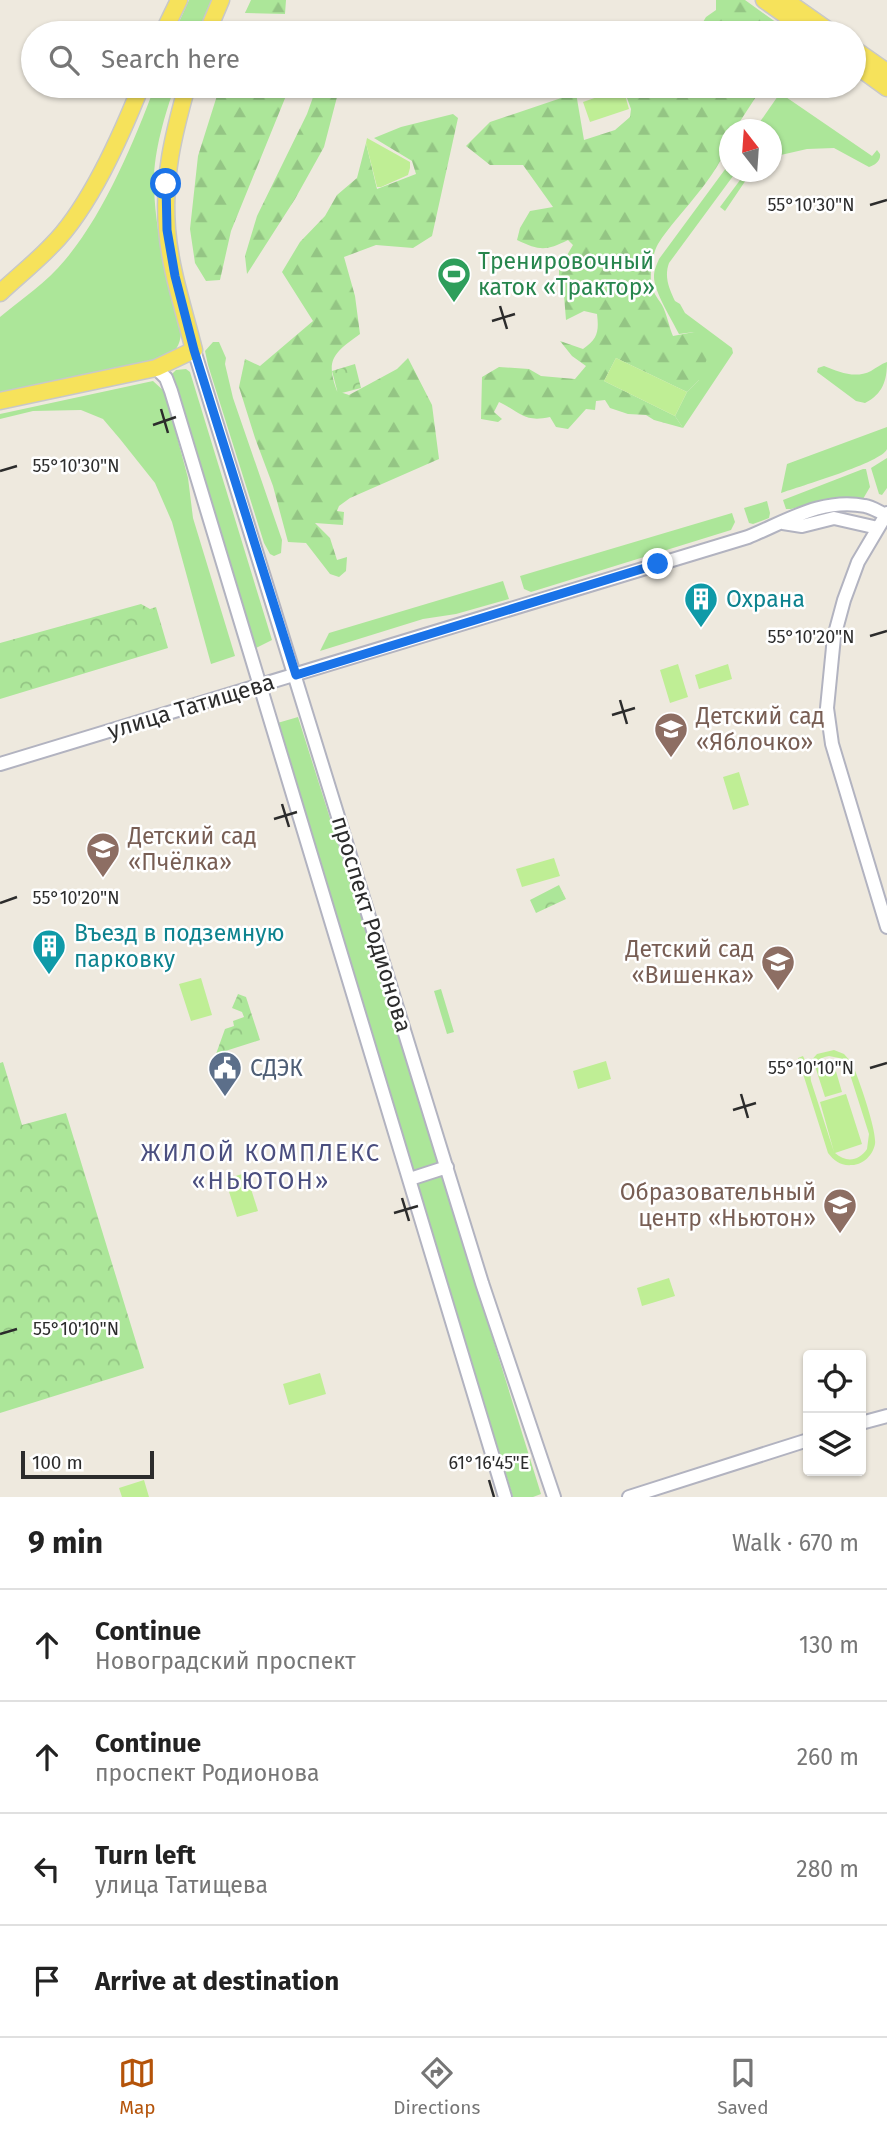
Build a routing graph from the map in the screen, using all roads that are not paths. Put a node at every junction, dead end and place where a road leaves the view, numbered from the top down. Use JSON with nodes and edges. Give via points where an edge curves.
{"nodes":[{"id":1,"x":178,"y":0,"type":"edge"},
{"id":2,"x":221,"y":0,"type":"edge"},
{"id":3,"x":764,"y":0,"type":"edge"},
{"id":4,"x":785,"y":0,"type":"edge"},
{"id":5,"x":168,"y":21,"type":"edge"},
{"id":6,"x":212,"y":21,"type":"edge"},
{"id":7,"x":794,"y":21,"type":"edge"},
{"id":8,"x":815,"y":21,"type":"edge"},
{"id":9,"x":866,"y":57,"type":"edge"},
{"id":10,"x":887,"y":72,"type":"edge"},
{"id":11,"x":866,"y":73,"type":"edge"},
{"id":12,"x":887,"y":88,"type":"edge"},
{"id":13,"x":136,"y":98,"type":"edge"},
{"id":14,"x":184,"y":98,"type":"edge"},
{"id":15,"x":0,"y":293,"type":"edge"},
{"id":16,"x":194,"y":350,"type":"junction"},
{"id":17,"x":156,"y":368,"type":"junction"},
{"id":18,"x":0,"y":401,"type":"edge"},
{"id":19,"x":886,"y":514,"type":"edge"},
{"id":20,"x":782,"y":523,"type":"junction"},
{"id":21,"x":877,"y":528,"type":"junction"},
{"id":22,"x":296,"y":675,"type":"junction"},
{"id":23,"x":259,"y":685,"type":"junction"},
{"id":24,"x":0,"y":764,"type":"edge"},
{"id":25,"x":887,"y":927,"type":"edge"},
{"id":26,"x":447,"y":1167,"type":"junction"},
{"id":27,"x":410,"y":1179,"type":"junction"},
{"id":28,"x":887,"y":1416,"type":"edge"},
{"id":29,"x":866,"y":1422,"type":"edge"},
{"id":30,"x":803,"y":1442,"type":"edge"},
{"id":31,"x":505,"y":1497,"type":"edge"},
{"id":32,"x":554,"y":1497,"type":"edge"},
{"id":33,"x":629,"y":1497,"type":"edge"}],
"edges":[{"from":1,"to":5,"type":"main road"},
{"from":2,"to":6,"type":"main road"},
{"from":3,"to":7,"type":"main road"},
{"from":4,"to":8,"type":"main road"},
{"from":9,"to":10,"type":"main road"},
{"from":11,"to":12,"type":"main road"},
{"from":13,"to":15,"type":"main road","via":[[82,208],[53,245]]},
{"from":14,"to":16,"type":"main road","via":[[166,184],[167,230]]},
{"from":16,"to":17,"type":"main road"},
{"from":16,"to":22,"type":"street","name":"проспект Родионова"},
{"from":17,"to":18,"type":"main road"},
{"from":17,"to":23,"type":"street","name":"проспект Родионова","via":[[171,391]]},
{"from":19,"to":20,"type":"street","name":"улица Татищева","via":[[867,506],[832,505]]},
{"from":19,"to":21,"type":"street"},
{"from":20,"to":21,"type":"street","name":"улица Татищева","via":[[802,526],[834,518]]},
{"from":20,"to":22,"type":"street","name":"улица Татищева"},
{"from":21,"to":25,"type":"street","via":[[858,562],[834,637],[827,708],[832,744]]},
{"from":22,"to":23,"type":"street","name":"улица Татищева"},
{"from":22,"to":26,"type":"street","name":"проспект Родионова"},
{"from":23,"to":24,"type":"street","name":"улица Татищева"},
{"from":23,"to":27,"type":"street","name":"проспект Родионова"},
{"from":26,"to":27,"type":"street"},
{"from":26,"to":32,"type":"street","name":"проспект Родионова"},
{"from":27,"to":31,"type":"street","name":"проспект Родионова"},
{"from":28,"to":29,"type":"street"},
{"from":30,"to":33,"type":"street"}]}
